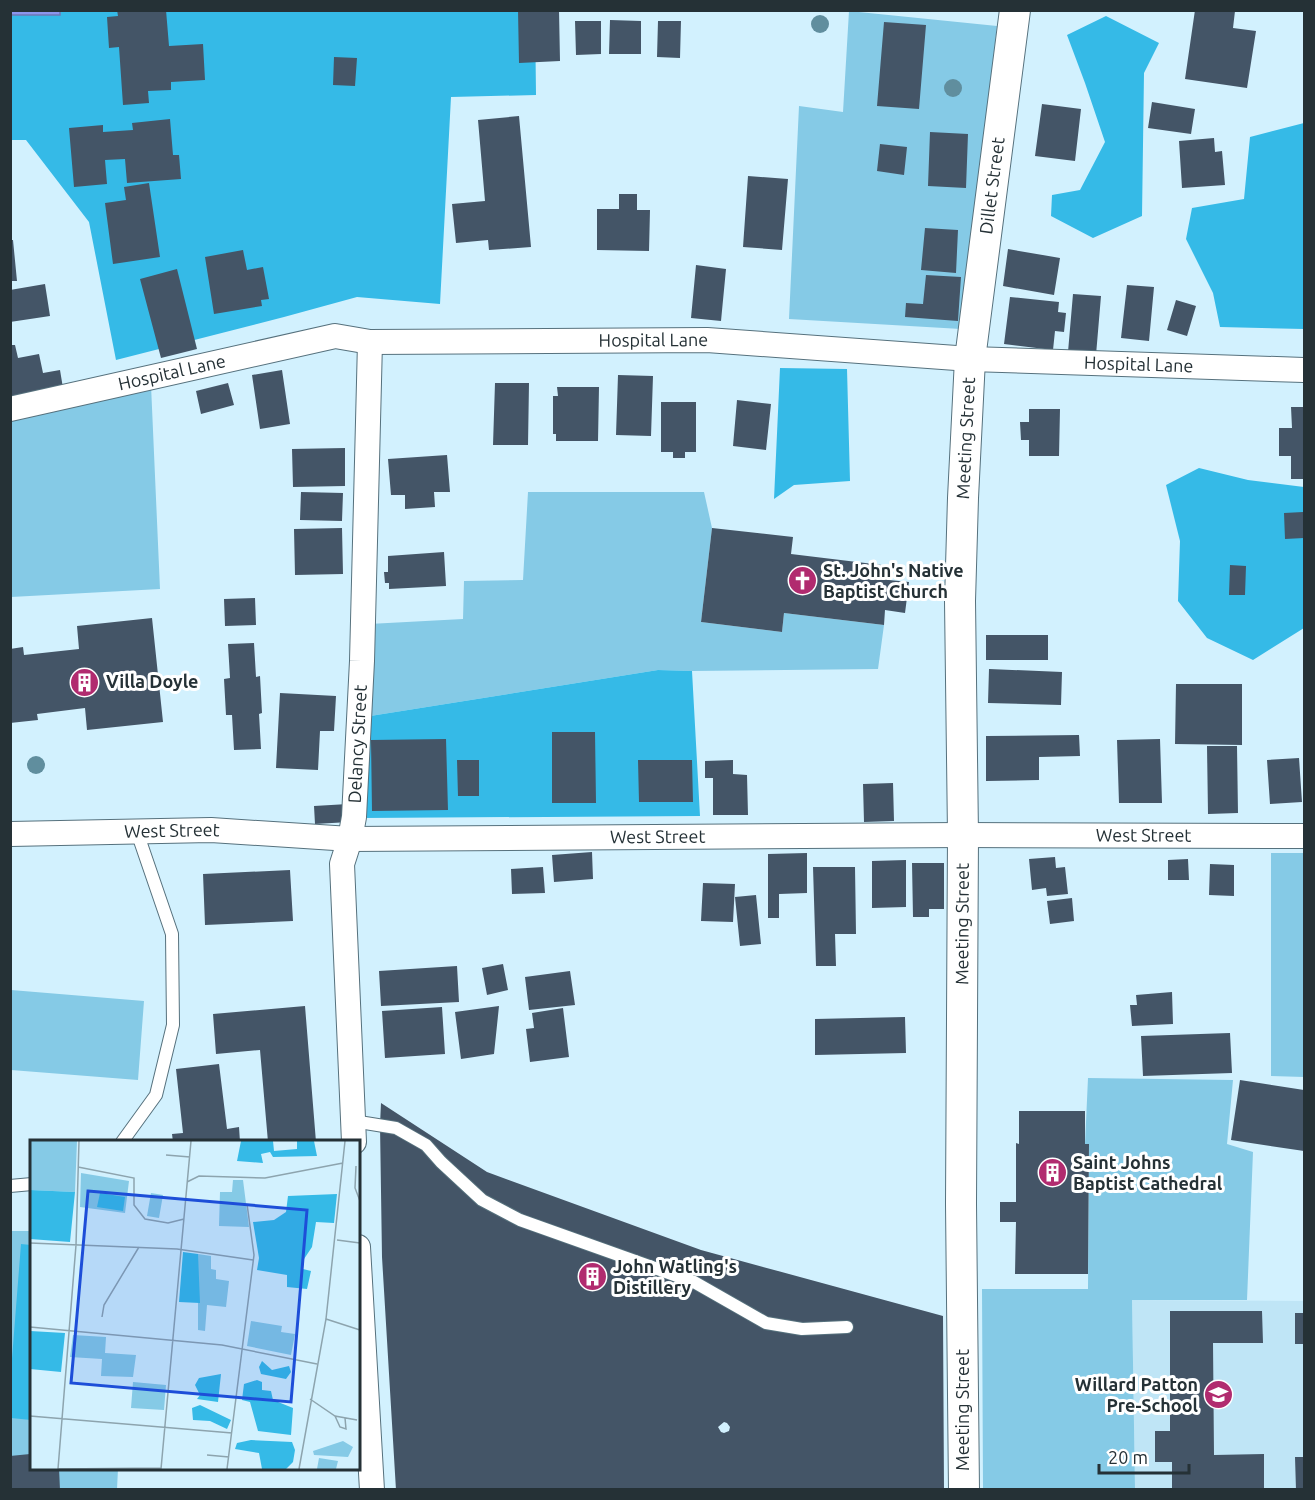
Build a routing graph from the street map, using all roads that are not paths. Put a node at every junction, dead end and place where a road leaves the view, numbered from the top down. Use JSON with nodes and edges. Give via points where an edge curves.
{"nodes":[{"id":1,"x":1015,"y":10,"type":"edge"},
{"id":2,"x":370,"y":342,"type":"junction"},
{"id":3,"x":970,"y":359,"type":"junction"},
{"id":4,"x":1305,"y":370,"type":"edge"},
{"id":5,"x":10,"y":409,"type":"edge"},
{"id":6,"x":137,"y":832,"type":"junction"},
{"id":7,"x":10,"y":834,"type":"edge"},
{"id":8,"x":963,"y":835,"type":"junction"},
{"id":9,"x":1305,"y":836,"type":"edge"},
{"id":10,"x":350,"y":839,"type":"junction"},
{"id":11,"x":353,"y":1131,"type":"edge"},
{"id":12,"x":123,"y":1140,"type":"edge"},
{"id":13,"x":30,"y":1184,"type":"edge"},
{"id":14,"x":10,"y":1186,"type":"edge"},
{"id":15,"x":360,"y":1282,"type":"edge"},
{"id":16,"x":847,"y":1327,"type":"dead end"},
{"id":17,"x":372,"y":1490,"type":"edge"},
{"id":18,"x":964,"y":1490,"type":"edge"}],
"edges":[{"from":1,"to":3,"type":"street","name":"Dillet Street"},
{"from":2,"to":3,"type":"street","name":"Hospital Lane","via":[[707,340]]},
{"from":2,"to":5,"type":"street","name":"Hospital Lane","via":[[335,336]]},
{"from":2,"to":10,"type":"street","name":"Delancy Street","via":[[362,662]]},
{"from":3,"to":4,"type":"street","name":"Hospital Lane"},
{"from":3,"to":8,"type":"street","name":"Meeting Street","via":[[960,601]]},
{"from":6,"to":7,"type":"street","name":"West Street"},
{"from":6,"to":10,"type":"street","name":"West Street","via":[[211,830]]},
{"from":6,"to":12,"type":"lane","via":[[172,934],[174,1025],[156,1095]]},
{"from":8,"to":9,"type":"street","name":"West Street"},
{"from":8,"to":10,"type":"street","name":"West Street"},
{"from":8,"to":18,"type":"street","name":"Meeting Street"},
{"from":10,"to":11,"type":"street","name":"Delancy Street","via":[[342,864]]},
{"from":11,"to":16,"type":"lane","via":[[396,1128],[426,1145],[482,1200],[520,1220],[693,1282],[765,1323],[802,1329]]},
{"from":13,"to":14,"type":"lane"},
{"from":15,"to":17,"type":"street"}]}
